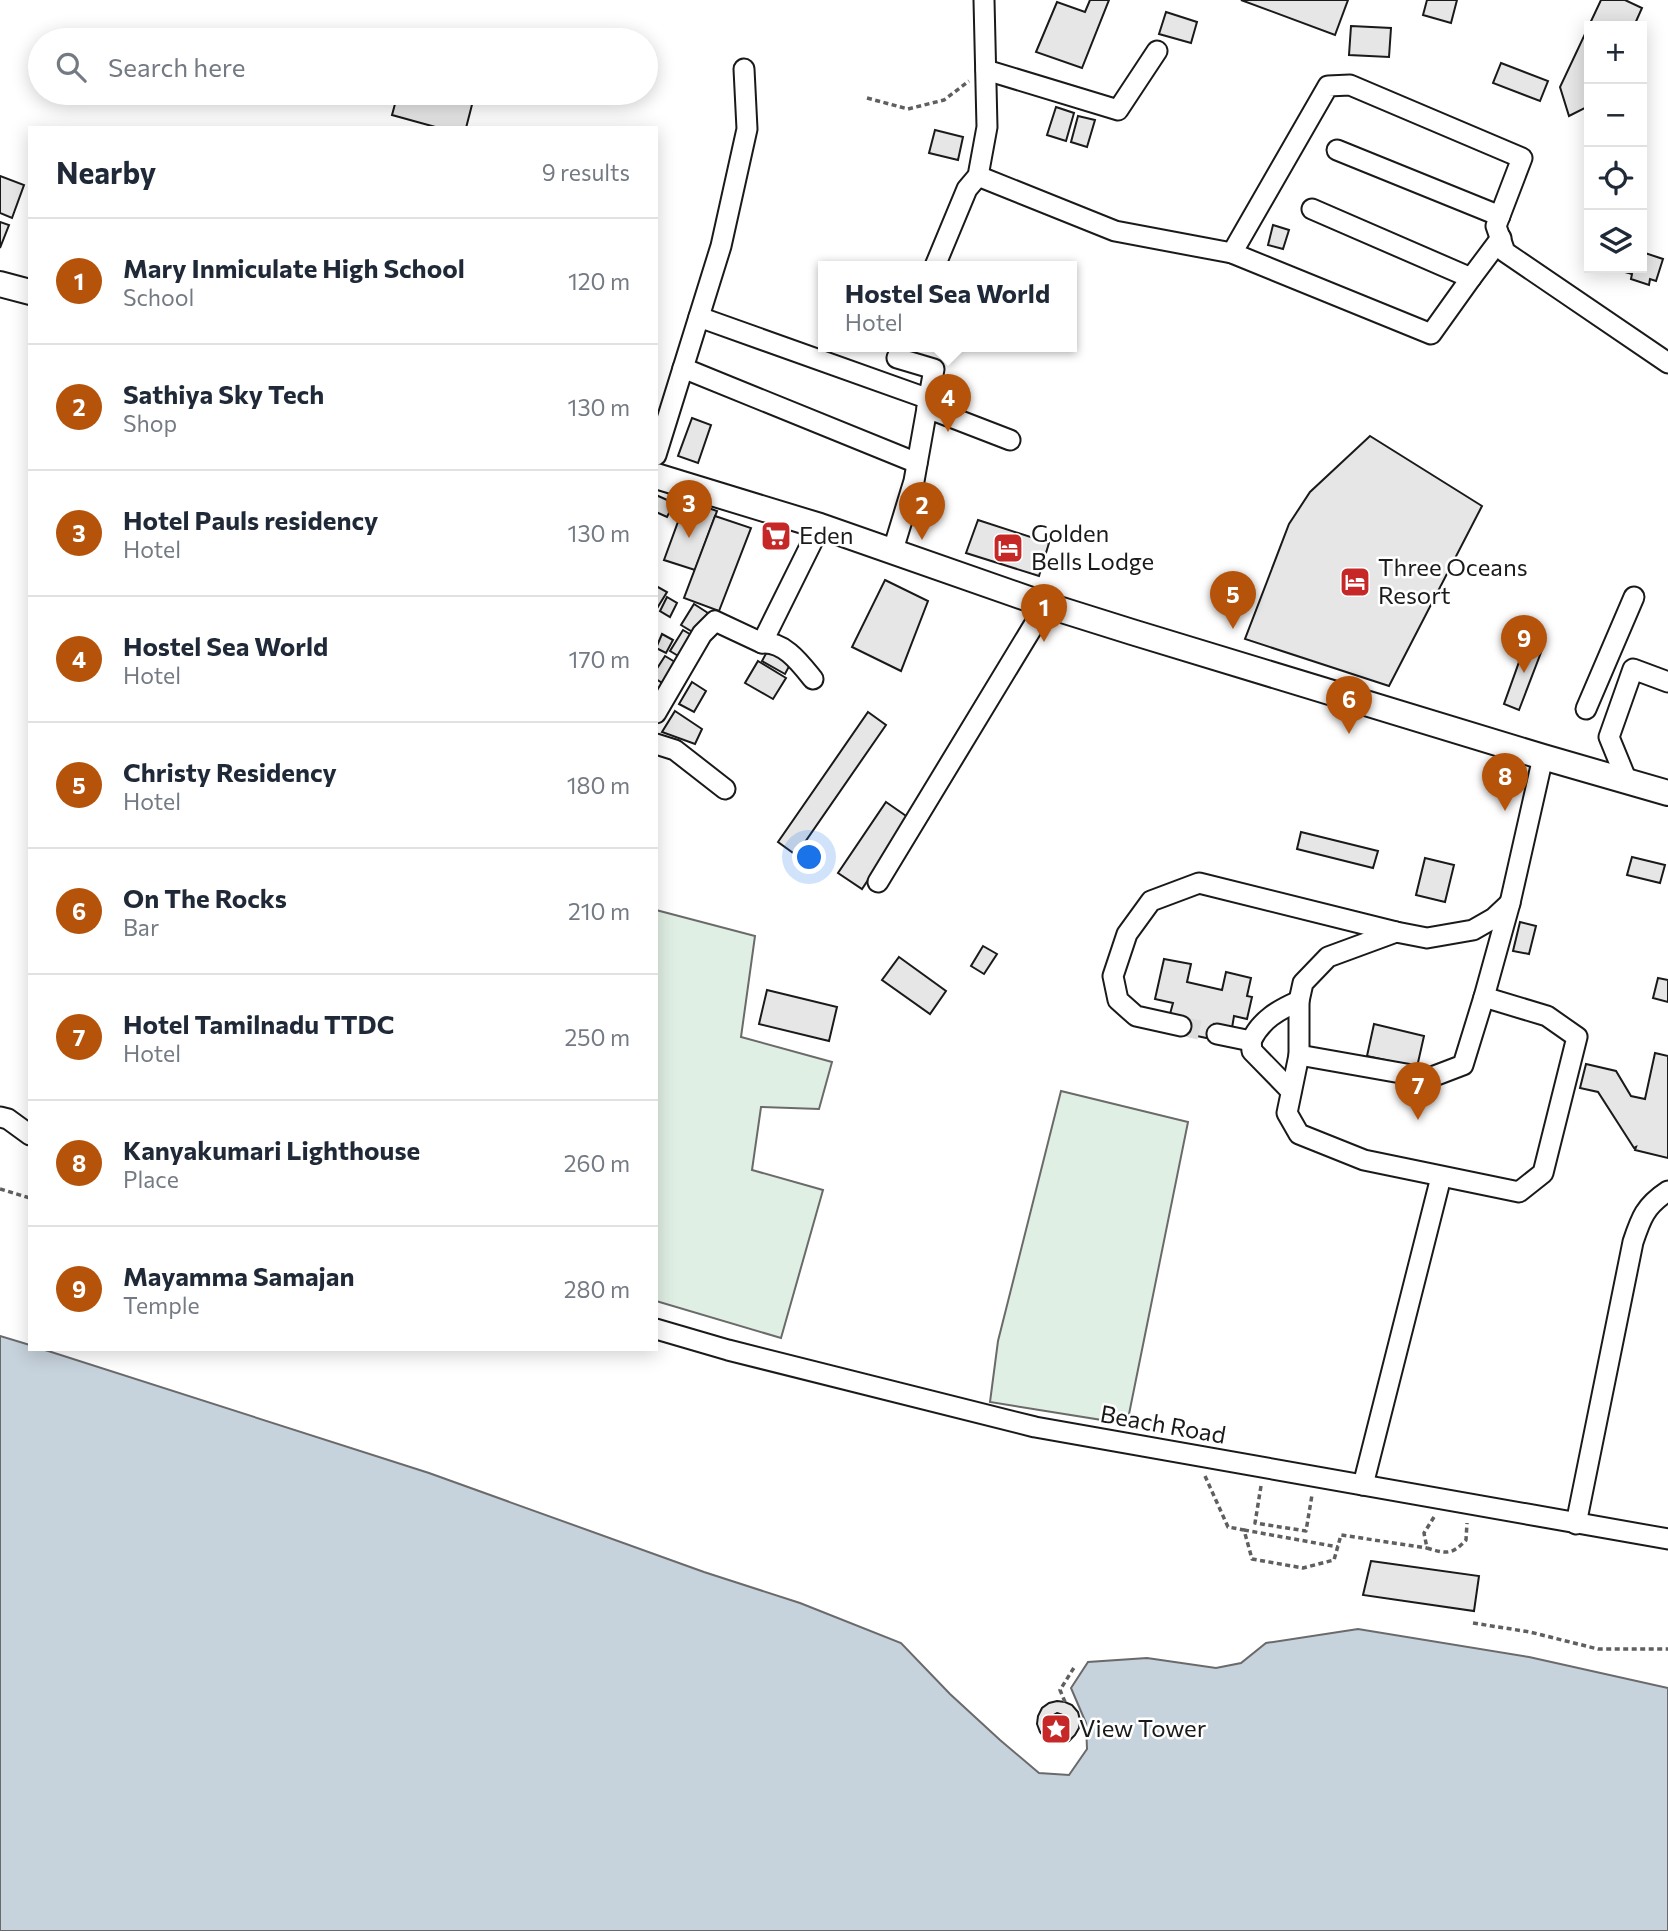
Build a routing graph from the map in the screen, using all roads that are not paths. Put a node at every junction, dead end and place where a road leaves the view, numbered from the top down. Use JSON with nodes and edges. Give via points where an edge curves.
{"nodes":[{"id":1,"x":984,"y":0,"type":"edge"},
{"id":2,"x":1157,"y":51,"type":"dead end"},
{"id":3,"x":744,"y":69,"type":"dead end"},
{"id":4,"x":986,"y":70,"type":"junction"},
{"id":5,"x":1337,"y":149,"type":"dead end"},
{"id":6,"x":978,"y":176,"type":"junction"},
{"id":7,"x":1312,"y":209,"type":"dead end"},
{"id":8,"x":1500,"y":216,"type":"junction"},
{"id":9,"x":1501,"y":238,"type":"junction"},
{"id":10,"x":1232,"y":253,"type":"junction"},
{"id":11,"x":937,"y":261,"type":"edge"},
{"id":12,"x":1471,"y":278,"type":"junction"},
{"id":13,"x":0,"y":284,"type":"edge"},
{"id":14,"x":28,"y":291,"type":"edge"},
{"id":15,"x":699,"y":317,"type":"junction"},
{"id":16,"x":900,"y":352,"type":"edge"},
{"id":17,"x":1668,"y":363,"type":"edge"},
{"id":18,"x":682,"y":368,"type":"junction"},
{"id":19,"x":928,"y":404,"type":"junction"},
{"id":20,"x":1010,"y":440,"type":"dead end"},
{"id":21,"x":658,"y":447,"type":"edge"},
{"id":22,"x":917,"y":463,"type":"junction"},
{"id":23,"x":658,"y":477,"type":"edge"},
{"id":24,"x":820,"y":526,"type":"junction"},
{"id":25,"x":893,"y":550,"type":"junction"},
{"id":26,"x":1634,"y":597,"type":"dead end"},
{"id":27,"x":1046,"y":605,"type":"junction"},
{"id":28,"x":762,"y":643,"type":"junction"},
{"id":29,"x":1614,"y":648,"type":"junction"},
{"id":30,"x":1633,"y":669,"type":"junction"},
{"id":31,"x":813,"y":679,"type":"dead end"},
{"id":32,"x":1668,"y":682,"type":"edge"},
{"id":33,"x":1586,"y":709,"type":"dead end"},
{"id":34,"x":658,"y":710,"type":"edge"},
{"id":35,"x":658,"y":745,"type":"edge"},
{"id":36,"x":1543,"y":757,"type":"junction"},
{"id":37,"x":1627,"y":781,"type":"junction"},
{"id":38,"x":725,"y":789,"type":"dead end"},
{"id":39,"x":1668,"y":793,"type":"edge"},
{"id":40,"x":878,"y":882,"type":"dead end"},
{"id":41,"x":1510,"y":903,"type":"junction"},
{"id":42,"x":1396,"y":932,"type":"junction"},
{"id":43,"x":1484,"y":997,"type":"junction"},
{"id":44,"x":1299,"y":1001,"type":"junction"},
{"id":45,"x":1181,"y":1026,"type":"tunnel mouth"},
{"id":46,"x":1217,"y":1034,"type":"tunnel mouth"},
{"id":47,"x":1251,"y":1041,"type":"junction"},
{"id":48,"x":1299,"y":1055,"type":"junction"},
{"id":49,"x":1292,"y":1091,"type":"junction"},
{"id":50,"x":0,"y":1117,"type":"edge"},
{"id":51,"x":28,"y":1134,"type":"edge"},
{"id":52,"x":1441,"y":1177,"type":"junction"},
{"id":53,"x":1668,"y":1191,"type":"edge"},
{"id":54,"x":658,"y":1330,"type":"edge"},
{"id":55,"x":1363,"y":1485,"type":"junction"},
{"id":56,"x":1576,"y":1524,"type":"junction"},
{"id":57,"x":1668,"y":1539,"type":"edge"}],
"edges":[{"from":1,"to":4,"type":"street"},
{"from":2,"to":4,"type":"street","via":[[1118,110]]},
{"from":3,"to":15,"type":"street","via":[[747,129],[721,246]]},
{"from":4,"to":6,"type":"street","via":[[987,127]]},
{"from":5,"to":8,"type":"street"},
{"from":6,"to":10,"type":"street","via":[[1115,231]]},
{"from":6,"to":11,"type":"street","via":[[967,189]]},
{"from":7,"to":12,"type":"street"},
{"from":8,"to":9,"type":"street","via":[[1496,226]]},
{"from":8,"to":10,"type":"street","via":[[1522,158],[1350,85],[1328,86]]},
{"from":9,"to":12,"type":"street"},
{"from":9,"to":17,"type":"street","via":[[1506,252]]},
{"from":10,"to":12,"type":"street","via":[[1431,334]]},
{"from":13,"to":14,"type":"main road"},
{"from":15,"to":18,"type":"street"},
{"from":15,"to":19,"type":"street"},
{"from":16,"to":19,"type":"street","via":[[897,358],[934,369]]},
{"from":18,"to":21,"type":"street"},
{"from":18,"to":22,"type":"street"},
{"from":19,"to":20,"type":"street"},
{"from":19,"to":22,"type":"street"},
{"from":22,"to":25,"type":"street"},
{"from":23,"to":24,"type":"main road"},
{"from":24,"to":25,"type":"main road"},
{"from":24,"to":28,"type":"street"},
{"from":25,"to":27,"type":"main road"},
{"from":26,"to":29,"type":"street"},
{"from":27,"to":36,"type":"main road"},
{"from":27,"to":40,"type":"street"},
{"from":28,"to":31,"type":"street","via":[[770,642],[796,657]]},
{"from":28,"to":34,"type":"street","via":[[715,621],[702,634]]},
{"from":29,"to":30,"type":"street","via":[[1628,655]]},
{"from":29,"to":33,"type":"street"},
{"from":30,"to":32,"type":"street"},
{"from":30,"to":37,"type":"street","via":[[1609,737]]},
{"from":35,"to":38,"type":"street","via":[[675,750]]},
{"from":36,"to":37,"type":"main road"},
{"from":36,"to":41,"type":"street"},
{"from":37,"to":39,"type":"main road"},
{"from":41,"to":42,"type":"street","via":[[1473,930],[1427,938]]},
{"from":41,"to":43,"type":"street"},
{"from":42,"to":44,"type":"street","via":[[1328,957],[1303,982]]},
{"from":42,"to":45,"type":"street","via":[[1199,884],[1151,901],[1127,934],[1113,976],[1118,1000],[1136,1016]]},
{"from":43,"to":48,"type":"street","via":[[1463,1065],[1429,1078]]},
{"from":43,"to":52,"type":"street","via":[[1547,1016],[1577,1037],[1543,1173],[1518,1192]]},
{"from":44,"to":47,"type":"street","via":[[1275,1012]]},
{"from":44,"to":48,"type":"street"},
{"from":46,"to":47,"type":"street"},
{"from":47,"to":49,"type":"street","via":[[1252,1051]]},
{"from":48,"to":49,"type":"street"},
{"from":49,"to":52,"type":"street","via":[[1287,1113],[1299,1135],[1364,1160]]},
{"from":50,"to":51,"type":"street"},
{"from":52,"to":55,"type":"street"},
{"from":53,"to":56,"type":"street","via":[[1641,1216],[1633,1242]]},
{"from":54,"to":55,"type":"street","name":"Beach Road","via":[[1035,1427]]},
{"from":55,"to":56,"type":"street","name":"Beach Road"},
{"from":56,"to":57,"type":"street","name":"Beach Road"}]}
